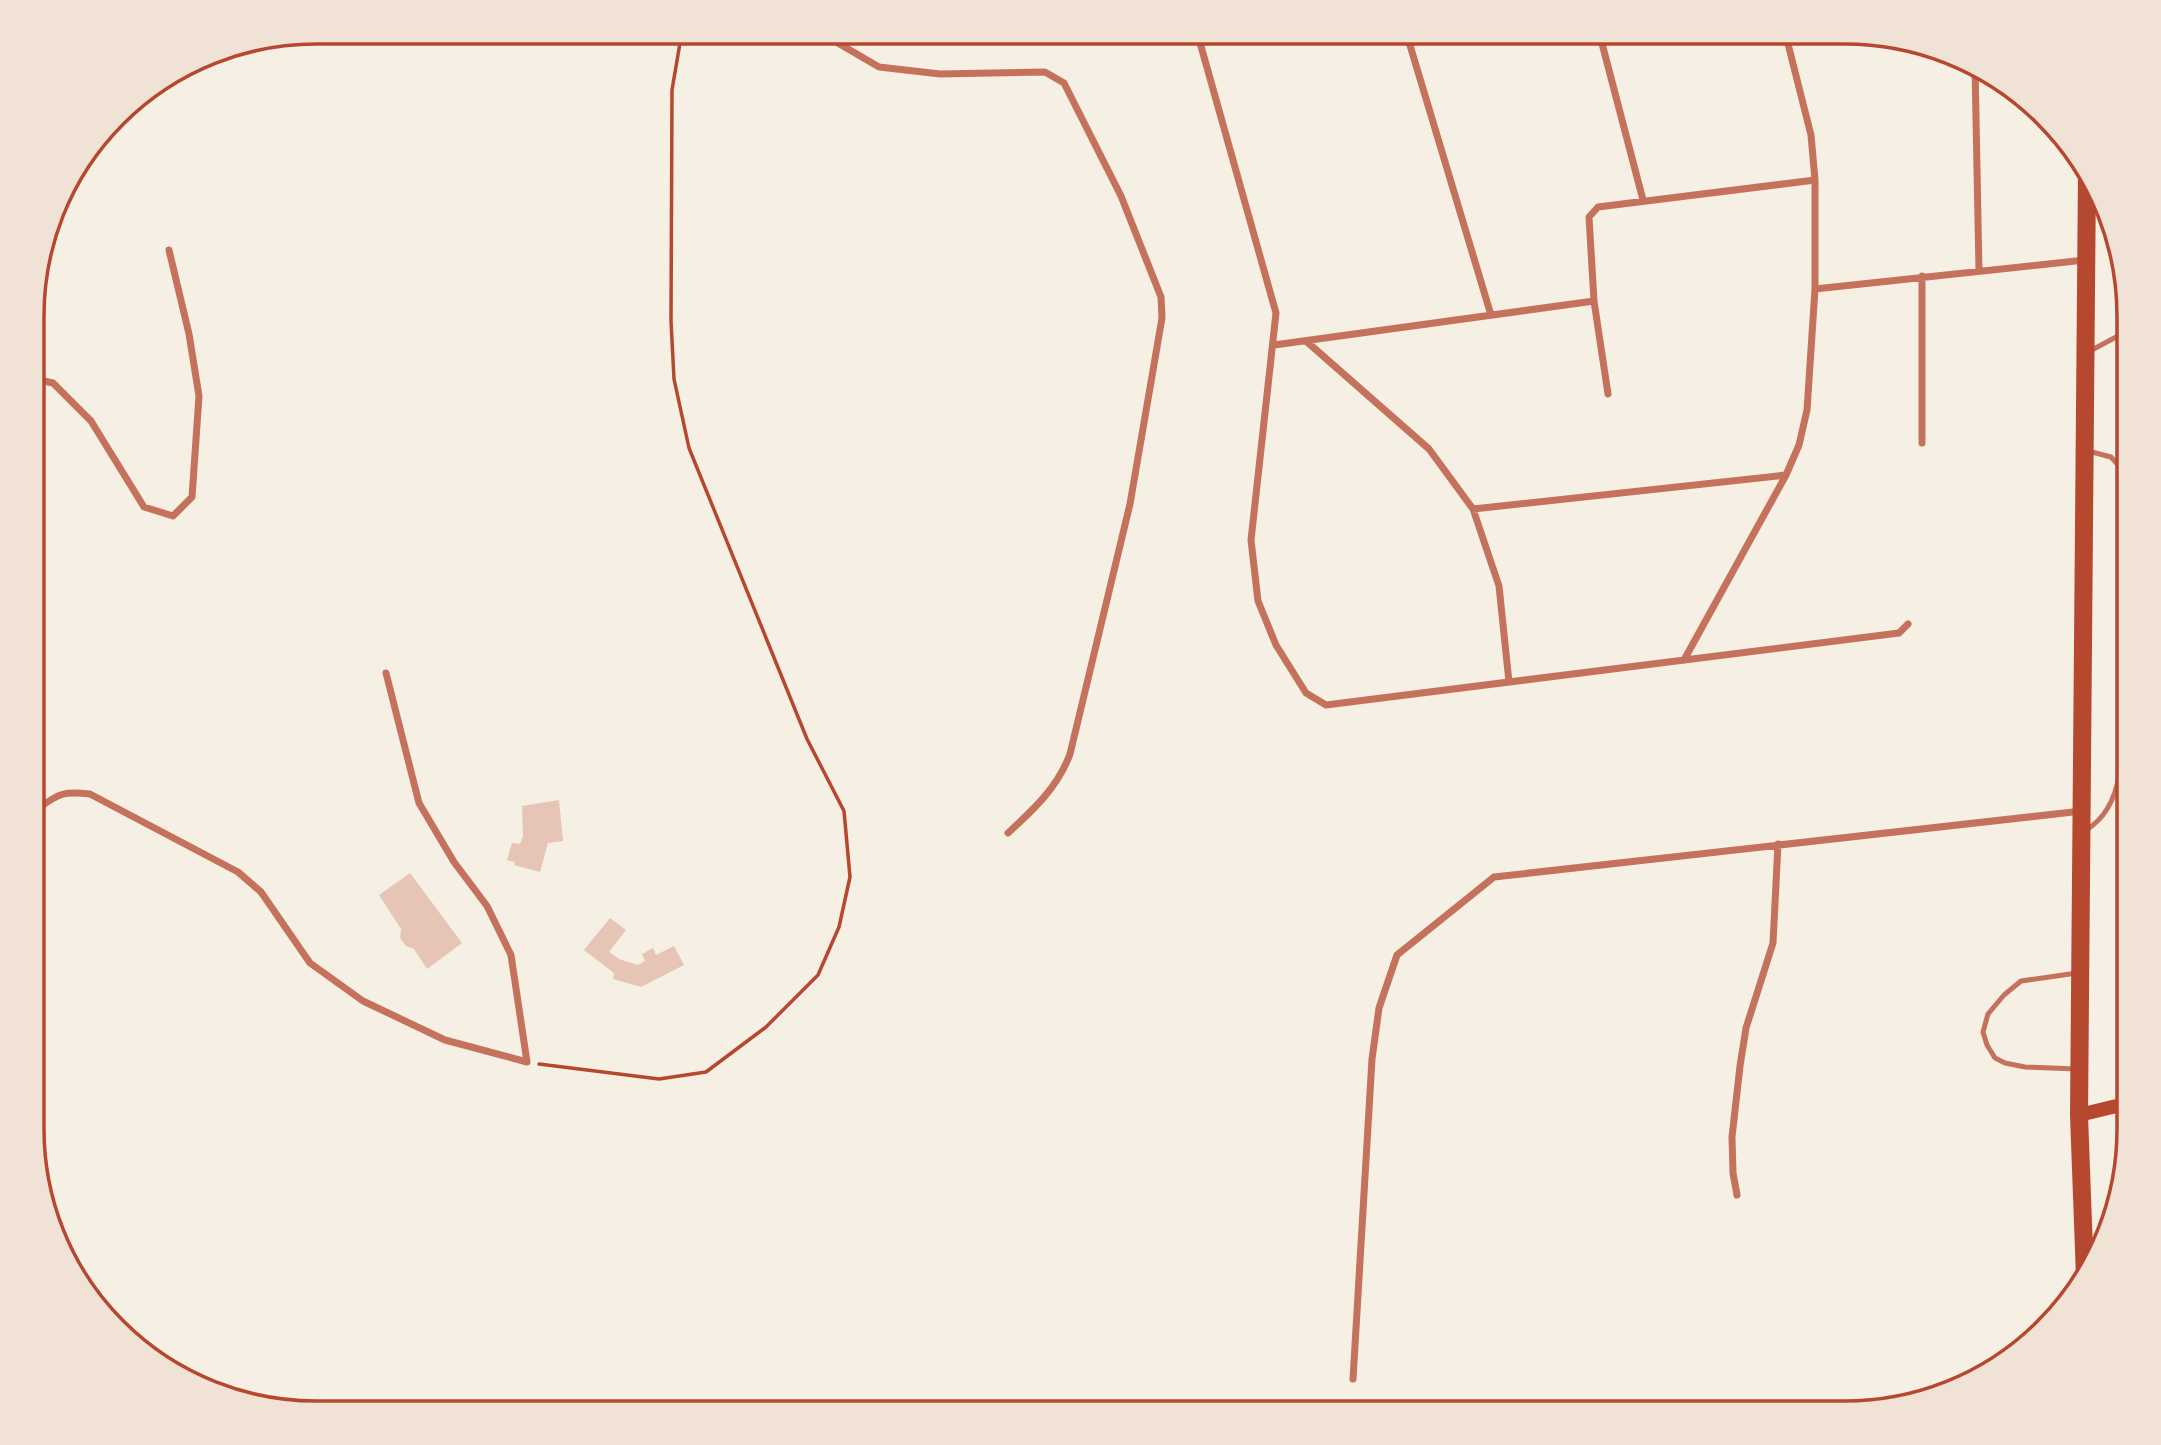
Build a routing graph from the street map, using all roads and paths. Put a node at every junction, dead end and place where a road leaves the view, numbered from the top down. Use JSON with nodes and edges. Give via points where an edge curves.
{"nodes":[{"id":1,"x":680,"y":44,"type":"edge"},
{"id":2,"x":839,"y":44,"type":"edge"},
{"id":3,"x":1200,"y":44,"type":"edge"},
{"id":4,"x":1410,"y":44,"type":"edge"},
{"id":5,"x":1602,"y":44,"type":"edge"},
{"id":6,"x":1787,"y":44,"type":"edge"},
{"id":7,"x":1975,"y":77,"type":"edge"},
{"id":8,"x":1815,"y":180,"type":"junction"},
{"id":9,"x":2087,"y":191,"type":"edge"},
{"id":10,"x":1643,"y":200,"type":"junction"},
{"id":11,"x":169,"y":250,"type":"dead end"},
{"id":12,"x":2086,"y":260,"type":"junction"},
{"id":13,"x":1979,"y":271,"type":"junction"},
{"id":14,"x":1922,"y":276,"type":"junction"},
{"id":15,"x":1815,"y":289,"type":"junction"},
{"id":16,"x":1594,"y":301,"type":"junction"},
{"id":17,"x":1491,"y":315,"type":"junction"},
{"id":18,"x":2117,"y":337,"type":"edge"},
{"id":19,"x":1306,"y":341,"type":"junction"},
{"id":20,"x":1274,"y":345,"type":"junction"},
{"id":21,"x":2085,"y":353,"type":"junction"},
{"id":22,"x":44,"y":381,"type":"edge"},
{"id":23,"x":1608,"y":394,"type":"dead end"},
{"id":24,"x":1922,"y":443,"type":"dead end"},
{"id":25,"x":2085,"y":451,"type":"junction"},
{"id":26,"x":2117,"y":464,"type":"edge"},
{"id":27,"x":1786,"y":475,"type":"junction"},
{"id":28,"x":1473,"y":509,"type":"junction"},
{"id":29,"x":1909,"y":624,"type":"dead end"},
{"id":30,"x":1684,"y":660,"type":"junction"},
{"id":31,"x":386,"y":673,"type":"dead end"},
{"id":32,"x":1509,"y":682,"type":"junction"},
{"id":33,"x":2117,"y":779,"type":"edge"},
{"id":34,"x":44,"y":804,"type":"edge"},
{"id":35,"x":2082,"y":811,"type":"junction"},
{"id":36,"x":2082,"y":832,"type":"junction"},
{"id":37,"x":1008,"y":833,"type":"dead end"},
{"id":38,"x":1778,"y":844,"type":"junction"},
{"id":39,"x":2081,"y":972,"type":"junction"},
{"id":40,"x":527,"y":1062,"type":"junction"},
{"id":41,"x":2080,"y":1069,"type":"junction"},
{"id":42,"x":2117,"y":1106,"type":"edge"},
{"id":43,"x":2079,"y":1115,"type":"junction"},
{"id":44,"x":1737,"y":1195,"type":"dead end"},
{"id":45,"x":2084,"y":1259,"type":"edge"},
{"id":46,"x":1353,"y":1380,"type":"dead end"}],
"edges":[{"from":1,"to":40,"type":"path","via":[[672,90],[674,379],[689,448],[807,739],[844,811],[850,877],[839,927],[818,975],[766,1027],[706,1072],[659,1079]]},
{"from":2,"to":37,"type":"street","via":[[878,67],[940,74],[1045,72],[1064,83],[1121,197],[1161,297],[1162,318],[1130,504],[1070,754],[1064,772],[1044,800]]},
{"from":3,"to":20,"type":"street","via":[[1276,313]]},
{"from":4,"to":17,"type":"street"},
{"from":5,"to":10,"type":"street"},
{"from":6,"to":8,"type":"street","via":[[1811,135]]},
{"from":7,"to":13,"type":"street"},
{"from":8,"to":10,"type":"street"},
{"from":8,"to":15,"type":"street"},
{"from":9,"to":12,"type":"main road"},
{"from":10,"to":16,"type":"street","via":[[1598,206],[1590,217]]},
{"from":11,"to":22,"type":"street","via":[[199,396],[192,497],[173,516],[144,507],[91,421],[53,383]]},
{"from":12,"to":13,"type":"street"},
{"from":12,"to":21,"type":"main road"},
{"from":13,"to":14,"type":"street"},
{"from":14,"to":15,"type":"street"},
{"from":14,"to":24,"type":"street"},
{"from":15,"to":27,"type":"street","via":[[1807,410]]},
{"from":16,"to":17,"type":"street"},
{"from":16,"to":23,"type":"street"},
{"from":17,"to":19,"type":"street"},
{"from":18,"to":21,"type":"lane"},
{"from":19,"to":20,"type":"street"},
{"from":19,"to":28,"type":"street","via":[[1429,449]]},
{"from":20,"to":32,"type":"street","via":[[1251,540],[1258,601],[1276,645],[1307,693],[1326,705]]},
{"from":21,"to":25,"type":"main road"},
{"from":25,"to":26,"type":"lane","via":[[2111,457]]},
{"from":25,"to":35,"type":"main road"},
{"from":27,"to":28,"type":"street"},
{"from":27,"to":30,"type":"street"},
{"from":28,"to":32,"type":"street","via":[[1499,586]]},
{"from":29,"to":30,"type":"street","via":[[1899,633]]},
{"from":30,"to":32,"type":"street"},
{"from":31,"to":40,"type":"street","via":[[419,803],[487,906],[511,956]]},
{"from":33,"to":36,"type":"lane","via":[[2099,823]]},
{"from":34,"to":40,"type":"street","via":[[68,792],[90,794],[238,872],[261,892],[310,963],[363,1001],[445,1040]]},
{"from":35,"to":36,"type":"main road"},
{"from":35,"to":38,"type":"street"},
{"from":36,"to":39,"type":"main road"},
{"from":38,"to":44,"type":"street","via":[[1773,943],[1746,1028],[1740,1066],[1732,1137]]},
{"from":38,"to":46,"type":"street","via":[[1494,877],[1397,955],[1378,1008],[1372,1059]]},
{"from":39,"to":41,"type":"main road"},
{"from":39,"to":41,"type":"lane","via":[[2021,981],[1988,1014],[1983,1032],[1995,1058],[2005,1063]]},
{"from":41,"to":43,"type":"main road"},
{"from":42,"to":43,"type":"main road"},
{"from":43,"to":45,"type":"main road"}]}
